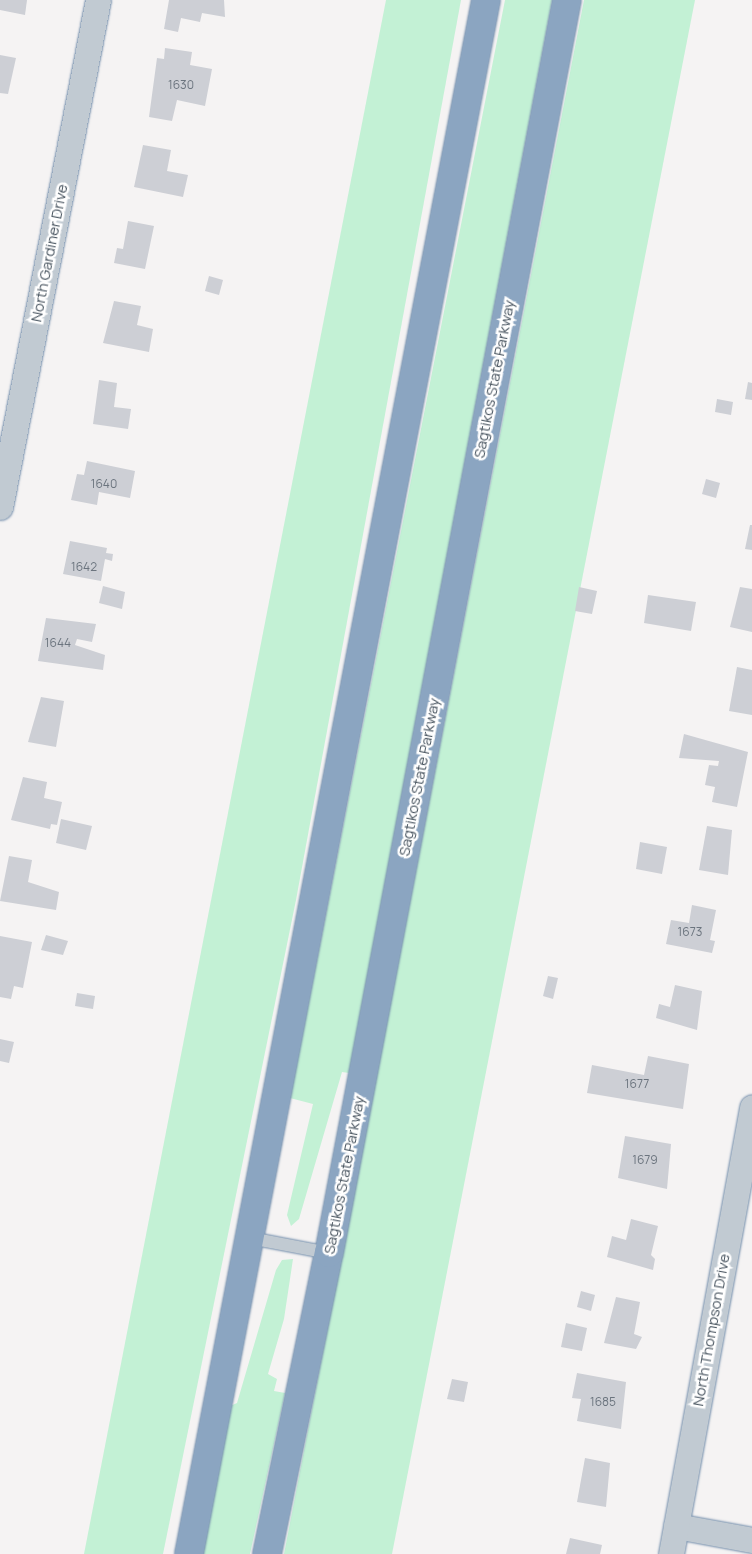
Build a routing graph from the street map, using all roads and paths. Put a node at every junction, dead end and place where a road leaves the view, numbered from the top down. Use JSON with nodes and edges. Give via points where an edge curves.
{"nodes":[{"id":1,"x":98,"y":0,"type":"edge"},
{"id":2,"x":486,"y":0,"type":"edge"},
{"id":3,"x":567,"y":0,"type":"edge"},
{"id":4,"x":0,"y":507,"type":"edge"},
{"id":5,"x":752,"y":1107,"type":"edge"},
{"id":6,"x":250,"y":1238,"type":"junction"},
{"id":7,"x":329,"y":1253,"type":"junction"},
{"id":8,"x":676,"y":1526,"type":"junction"},
{"id":9,"x":752,"y":1540,"type":"edge"},
{"id":10,"x":188,"y":1554,"type":"edge"},
{"id":11,"x":268,"y":1554,"type":"edge"},
{"id":12,"x":671,"y":1554,"type":"edge"}],
"edges":[{"from":1,"to":4,"type":"street","name":"North Gardiner Drive"},
{"from":2,"to":6,"type":"highway"},
{"from":3,"to":7,"type":"highway","name":"Sagtikos State Parkway"},
{"from":5,"to":8,"type":"street","name":"North Thompson Drive"},
{"from":6,"to":7,"type":"lane"},
{"from":6,"to":10,"type":"highway"},
{"from":7,"to":11,"type":"highway","name":"Sagtikos State Parkway"},
{"from":8,"to":9,"type":"street"},
{"from":8,"to":12,"type":"street","name":"North Thompson Drive"}]}
